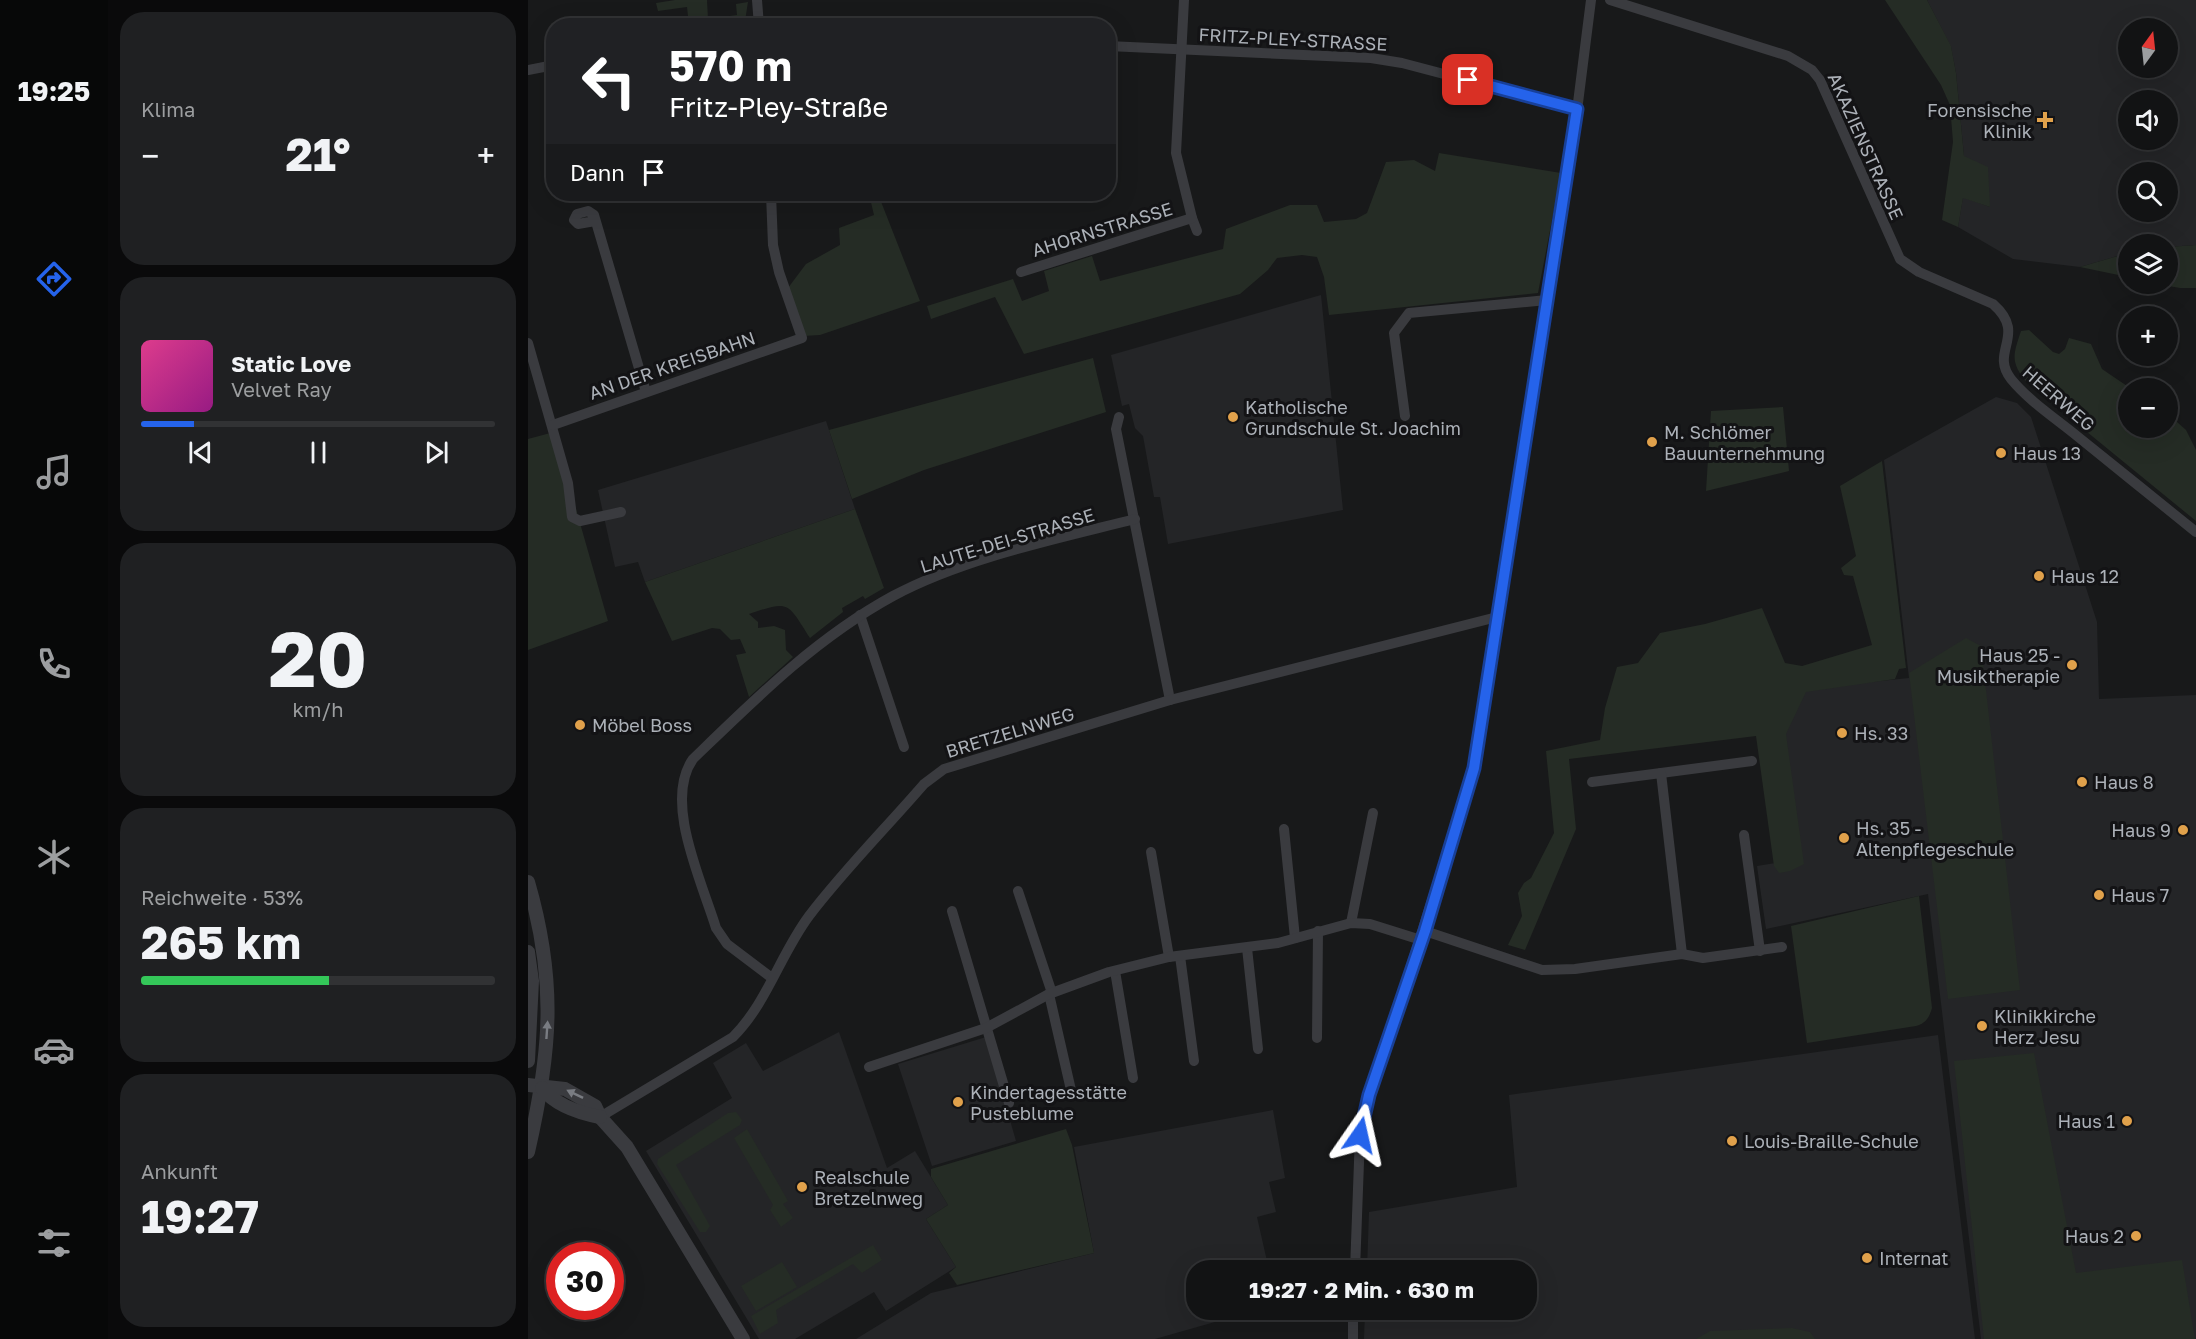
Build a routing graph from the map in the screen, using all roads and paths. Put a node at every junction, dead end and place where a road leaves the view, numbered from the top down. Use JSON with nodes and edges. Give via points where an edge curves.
{"nodes":[{"id":1,"x":757,"y":0,"type":"edge"},
{"id":2,"x":1184,"y":0,"type":"edge"},
{"id":3,"x":1591,"y":0,"type":"edge"},
{"id":4,"x":1610,"y":0,"type":"edge"},
{"id":5,"x":758,"y":18,"type":"edge"},
{"id":6,"x":1116,"y":46,"type":"edge"},
{"id":7,"x":1180,"y":49,"type":"junction"},
{"id":8,"x":546,"y":67,"type":"edge"},
{"id":9,"x":528,"y":70,"type":"edge"},
{"id":10,"x":1577,"y":109,"type":"junction"},
{"id":11,"x":771,"y":201,"type":"edge"},
{"id":12,"x":1192,"y":218,"type":"junction"},
{"id":13,"x":596,"y":221,"type":"dead end"},
{"id":14,"x":1197,"y":231,"type":"dead end"},
{"id":15,"x":1021,"y":272,"type":"dead end"},
{"id":16,"x":1547,"y":300,"type":"junction"},
{"id":17,"x":2002,"y":313,"type":"joint"},
{"id":18,"x":528,"y":343,"type":"edge"},
{"id":19,"x":646,"y":392,"type":"junction"},
{"id":20,"x":1405,"y":416,"type":"dead end"},
{"id":21,"x":1119,"y":417,"type":"dead end"},
{"id":22,"x":553,"y":425,"type":"junction"},
{"id":23,"x":621,"y":512,"type":"dead end"},
{"id":24,"x":1135,"y":519,"type":"junction"},
{"id":25,"x":2196,"y":532,"type":"edge"},
{"id":26,"x":860,"y":615,"type":"junction"},
{"id":27,"x":1497,"y":617,"type":"junction"},
{"id":28,"x":1170,"y":700,"type":"junction"},
{"id":29,"x":904,"y":747,"type":"dead end"},
{"id":30,"x":1752,"y":761,"type":"dead end"},
{"id":31,"x":1661,"y":773,"type":"junction"},
{"id":32,"x":1592,"y":782,"type":"dead end"},
{"id":33,"x":1373,"y":813,"type":"dead end"},
{"id":34,"x":1284,"y":829,"type":"dead end"},
{"id":35,"x":1744,"y":835,"type":"dead end"},
{"id":36,"x":1151,"y":852,"type":"dead end"},
{"id":37,"x":528,"y":882,"type":"edge"},
{"id":38,"x":1018,"y":891,"type":"dead end"},
{"id":39,"x":952,"y":911,"type":"dead end"},
{"id":40,"x":1351,"y":923,"type":"junction"},
{"id":41,"x":1318,"y":931,"type":"junction"},
{"id":42,"x":1423,"y":935,"type":"junction"},
{"id":43,"x":1295,"y":938,"type":"junction"},
{"id":44,"x":1782,"y":947,"type":"dead end"},
{"id":45,"x":1247,"y":948,"type":"junction"},
{"id":46,"x":1760,"y":951,"type":"junction"},
{"id":47,"x":528,"y":952,"type":"edge"},
{"id":48,"x":1682,"y":954,"type":"junction"},
{"id":49,"x":1175,"y":956,"type":"junction"},
{"id":50,"x":1115,"y":971,"type":"junction"},
{"id":51,"x":772,"y":978,"type":"junction"},
{"id":52,"x":1050,"y":994,"type":"junction"},
{"id":53,"x":986,"y":1028,"type":"junction"},
{"id":54,"x":1317,"y":1038,"type":"dead end"},
{"id":55,"x":1258,"y":1049,"type":"dead end"},
{"id":56,"x":1194,"y":1061,"type":"dead end"},
{"id":57,"x":528,"y":1062,"type":"edge"},
{"id":58,"x":869,"y":1066,"type":"dead end"},
{"id":59,"x":1133,"y":1078,"type":"dead end"},
{"id":60,"x":535,"y":1087,"type":"edge"},
{"id":61,"x":1071,"y":1090,"type":"dead end"},
{"id":62,"x":1009,"y":1103,"type":"dead end"},
{"id":63,"x":600,"y":1117,"type":"junction"},
{"id":64,"x":528,"y":1152,"type":"edge"},
{"id":65,"x":1355,"y":1260,"type":"edge"},
{"id":66,"x":1353,"y":1320,"type":"edge"},
{"id":67,"x":743,"y":1339,"type":"edge"},
{"id":68,"x":1353,"y":1339,"type":"edge"}],
"edges":[{"from":1,"to":5,"type":"street"},
{"from":2,"to":7,"type":"street","name":"AHORNSTRASSE"},
{"from":3,"to":10,"type":"street"},
{"from":4,"to":17,"type":"street","name":"AKAZIENSTRASSE","via":[[1788,56],[1812,70],[1820,80],[1900,258],[1919,272],[1993,304]]},
{"from":6,"to":7,"type":"street","name":"FRITZ-PLEY-STRASSE"},
{"from":7,"to":10,"type":"street","name":"FRITZ-PLEY-STRASSE","via":[[1371,58]]},
{"from":7,"to":12,"type":"street","name":"AHORNSTRASSE","via":[[1176,153]]},
{"from":8,"to":9,"type":"street"},
{"from":10,"to":16,"type":"street"},
{"from":11,"to":19,"type":"street","name":"AN DER KREISBAHN","via":[[773,245],[779,272],[802,338]]},
{"from":12,"to":14,"type":"street","name":"AHORNSTRASSE"},
{"from":12,"to":15,"type":"street","name":"AHORNSTRASSE"},
{"from":13,"to":19,"type":"street"},
{"from":16,"to":20,"type":"street","via":[[1409,312],[1394,333]]},
{"from":16,"to":27,"type":"street"},
{"from":17,"to":25,"type":"street","name":"HEERWEG","via":[[2008,321],[2004,360],[2012,380]]},
{"from":18,"to":22,"type":"street"},
{"from":19,"to":22,"type":"street","name":"AN DER KREISBAHN"},
{"from":21,"to":24,"type":"street","via":[[1116,429]]},
{"from":22,"to":23,"type":"street","via":[[572,517],[580,521]]},
{"from":24,"to":26,"type":"street","name":"LAUTE-DEI-STRASSE","via":[[982,561],[928,580]]},
{"from":24,"to":28,"type":"street"},
{"from":26,"to":29,"type":"street"},
{"from":26,"to":51,"type":"street","name":"LAUTE-DEI-STRASSE","via":[[807,652],[685,770],[682,819],[716,928],[727,944]]},
{"from":27,"to":28,"type":"street","name":"BRETZELNWEG"},
{"from":27,"to":42,"type":"street","via":[[1474,768]]},
{"from":28,"to":51,"type":"street","name":"BRETZELNWEG","via":[[934,775],[808,917]]},
{"from":30,"to":31,"type":"street"},
{"from":31,"to":32,"type":"street"},
{"from":31,"to":48,"type":"street"},
{"from":33,"to":40,"type":"street"},
{"from":34,"to":43,"type":"street"},
{"from":35,"to":46,"type":"street"},
{"from":36,"to":49,"type":"street"},
{"from":60,"to":37,"type":"street","one_way":true,"via":[[548,1026],[548,981],[540,922]]},
{"from":38,"to":52,"type":"street"},
{"from":39,"to":53,"type":"street"},
{"from":40,"to":41,"type":"street"},
{"from":40,"to":42,"type":"street"},
{"from":41,"to":43,"type":"street"},
{"from":41,"to":54,"type":"street"},
{"from":42,"to":48,"type":"street","via":[[1542,970]]},
{"from":42,"to":65,"type":"street","via":[[1364,1114]]},
{"from":43,"to":45,"type":"street"},
{"from":44,"to":46,"type":"street"},
{"from":45,"to":49,"type":"street"},
{"from":45,"to":55,"type":"street"},
{"from":46,"to":48,"type":"street","via":[[1702,958]]},
{"from":47,"to":57,"type":"street","via":[[532,981]]},
{"from":49,"to":50,"type":"street"},
{"from":49,"to":56,"type":"street"},
{"from":50,"to":52,"type":"street"},
{"from":50,"to":59,"type":"street"},
{"from":51,"to":63,"type":"street","name":"BRETZELNWEG","via":[[755,1011],[733,1037]]},
{"from":52,"to":53,"type":"street"},
{"from":52,"to":61,"type":"street"},
{"from":53,"to":58,"type":"street"},
{"from":53,"to":62,"type":"street"},
{"from":60,"to":63,"type":"street","via":[[560,1104]]},
{"from":60,"to":64,"type":"street"},
{"from":63,"to":67,"type":"street","via":[[627,1147]]},
{"from":66,"to":68,"type":"street"}]}
